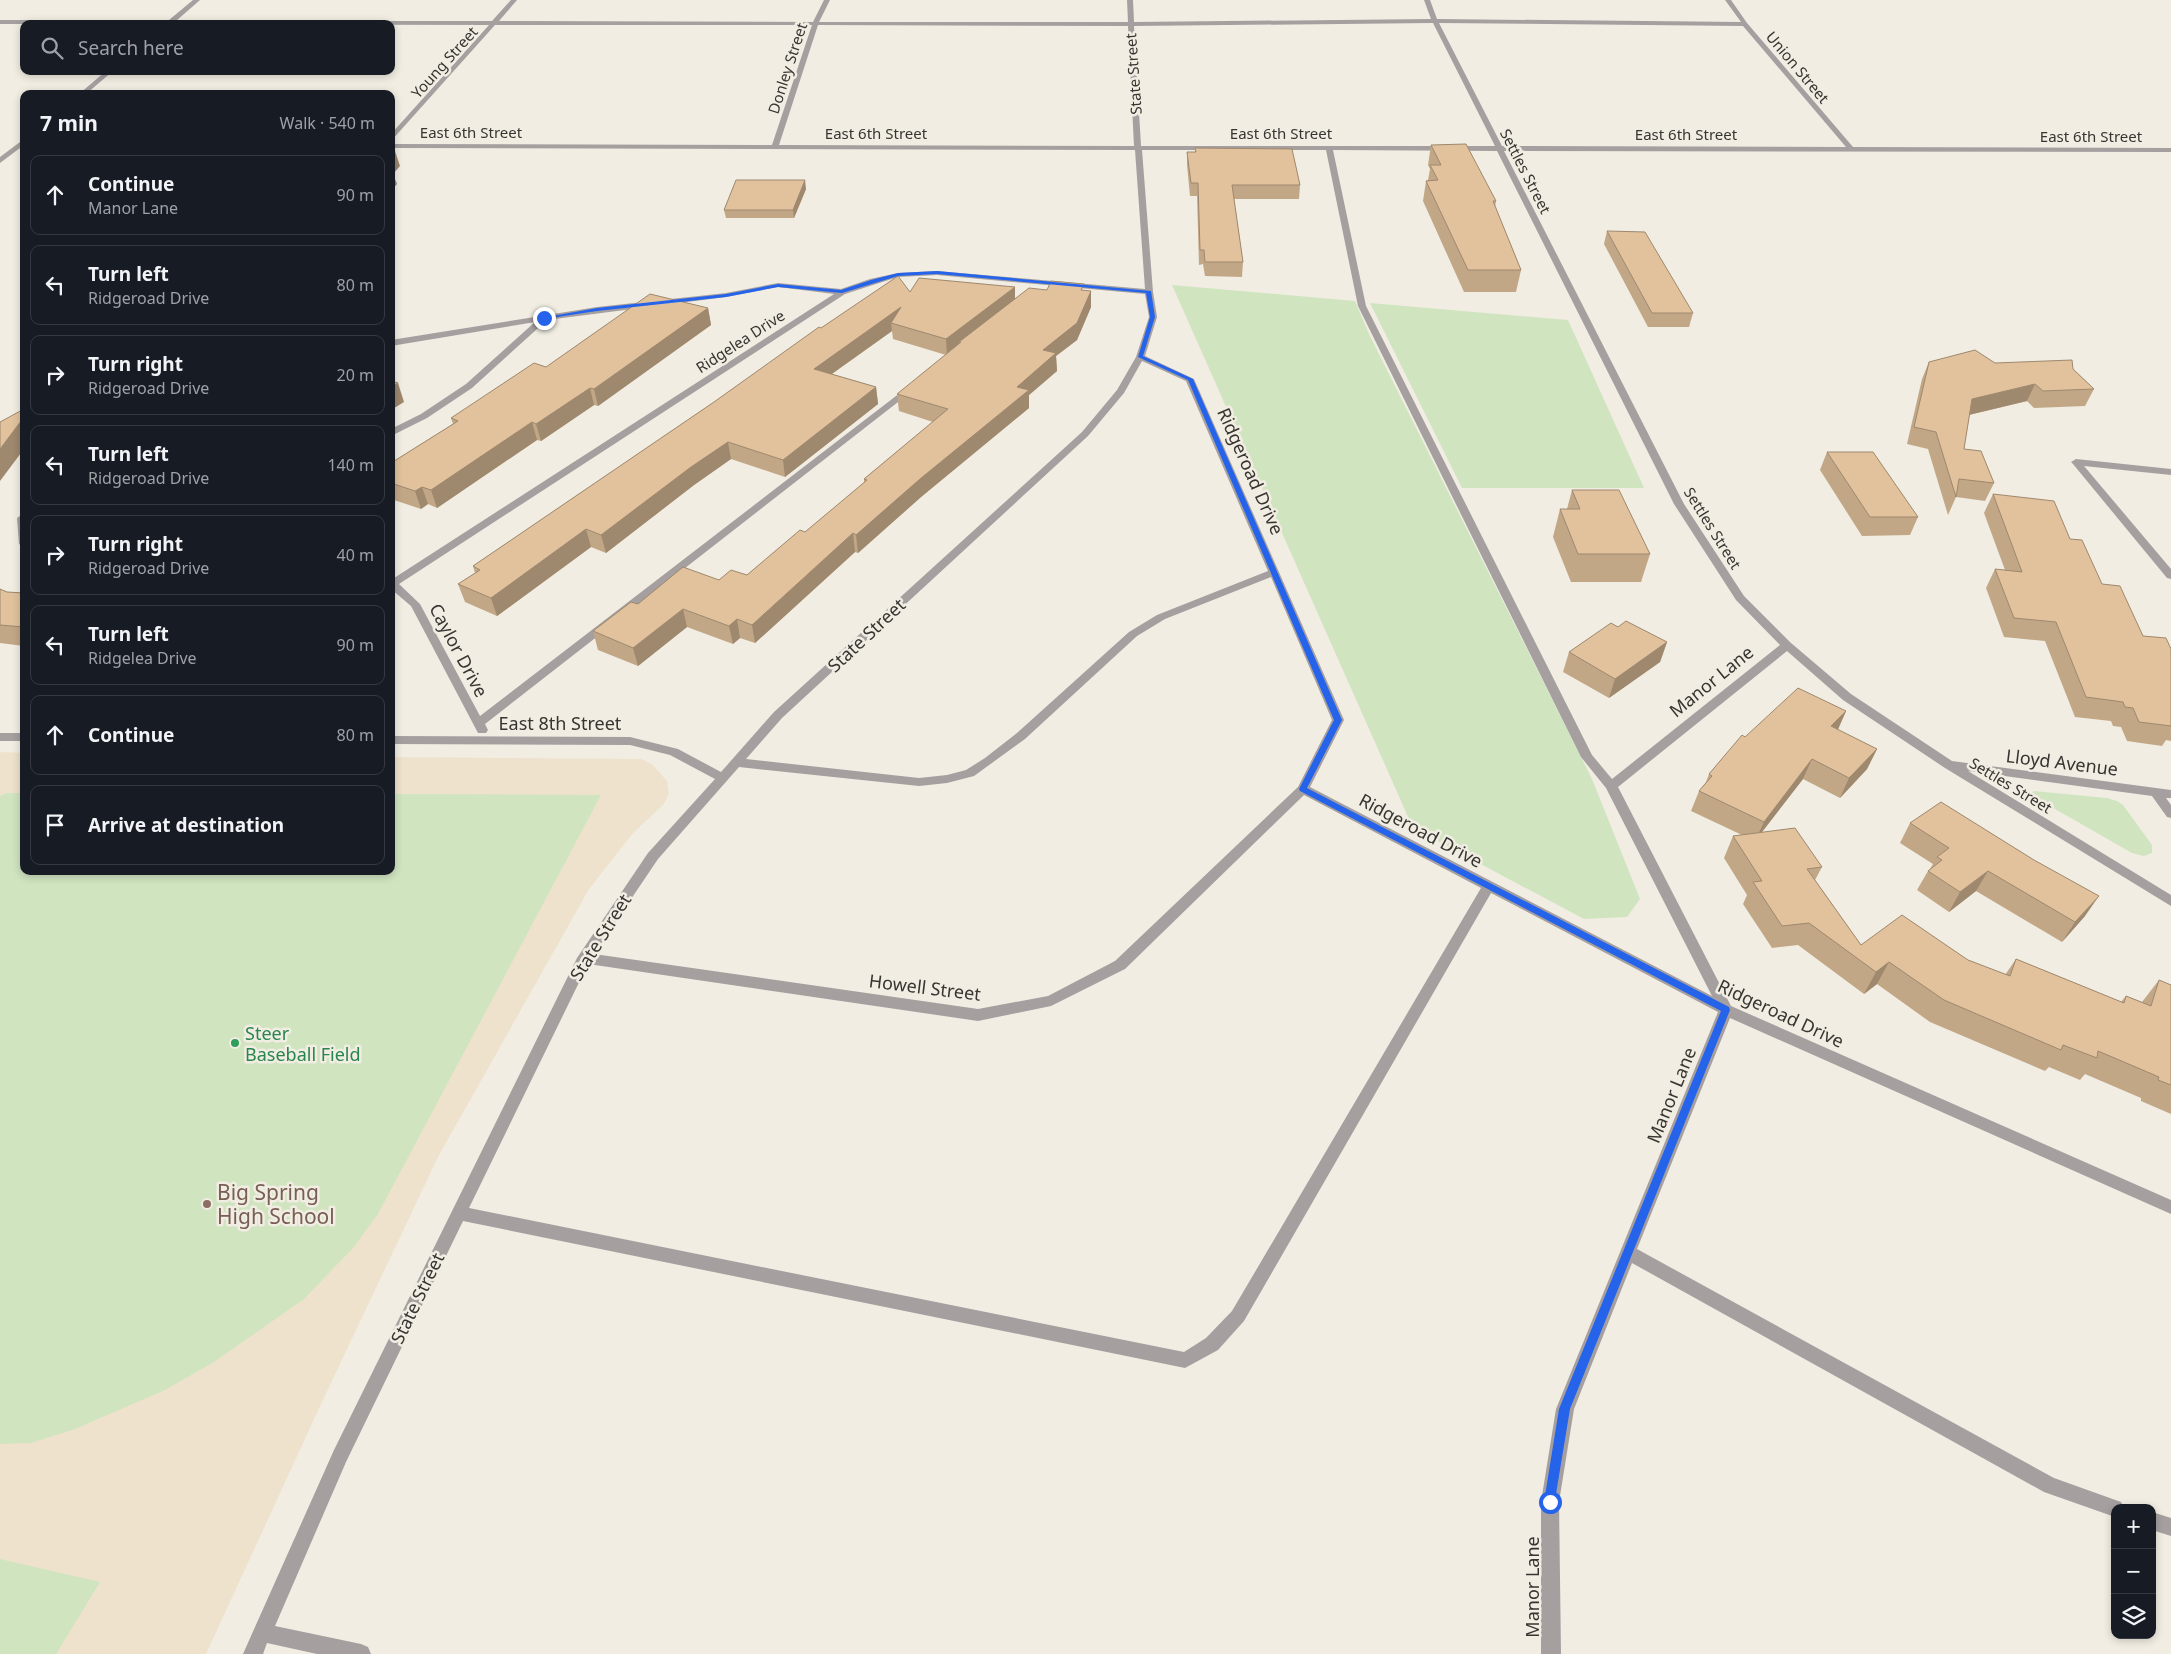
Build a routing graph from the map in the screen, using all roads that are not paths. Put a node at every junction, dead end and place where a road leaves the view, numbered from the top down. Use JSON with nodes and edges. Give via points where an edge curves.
{"nodes":[{"id":1,"x":197,"y":0,"type":"edge"},
{"id":2,"x":514,"y":0,"type":"edge"},
{"id":3,"x":827,"y":0,"type":"edge"},
{"id":4,"x":1130,"y":0,"type":"edge"},
{"id":5,"x":1427,"y":0,"type":"edge"},
{"id":6,"x":1728,"y":0,"type":"edge"},
{"id":7,"x":173,"y":20,"type":"edge"},
{"id":8,"x":0,"y":22,"type":"edge"},
{"id":9,"x":20,"y":22,"type":"edge"},
{"id":10,"x":1435,"y":22,"type":"junction"},
{"id":11,"x":395,"y":23,"type":"edge"},
{"id":12,"x":496,"y":23,"type":"junction"},
{"id":13,"x":815,"y":24,"type":"junction"},
{"id":14,"x":1130,"y":24,"type":"junction"},
{"id":15,"x":1745,"y":24,"type":"junction"},
{"id":16,"x":105,"y":75,"type":"edge"},
{"id":17,"x":87,"y":90,"type":"edge"},
{"id":18,"x":395,"y":135,"type":"edge"},
{"id":19,"x":20,"y":145,"type":"edge"},
{"id":20,"x":9,"y":146,"type":"dead end"},
{"id":21,"x":20,"y":146,"type":"edge"},
{"id":22,"x":395,"y":146,"type":"edge"},
{"id":23,"x":775,"y":146,"type":"junction"},
{"id":24,"x":1138,"y":147,"type":"junction"},
{"id":25,"x":1329,"y":147,"type":"junction"},
{"id":26,"x":1497,"y":147,"type":"junction"},
{"id":27,"x":1851,"y":149,"type":"junction"},
{"id":28,"x":2171,"y":150,"type":"edge"},
{"id":29,"x":0,"y":161,"type":"edge"},
{"id":30,"x":1048,"y":283,"type":"junction"},
{"id":31,"x":842,"y":292,"type":"junction"},
{"id":32,"x":1149,"y":292,"type":"junction"},
{"id":33,"x":1033,"y":295,"type":"edge"},
{"id":34,"x":544,"y":318,"type":"junction"},
{"id":35,"x":395,"y":342,"type":"edge"},
{"id":36,"x":1140,"y":357,"type":"junction"},
{"id":37,"x":924,"y":379,"type":"edge"},
{"id":38,"x":395,"y":431,"type":"edge"},
{"id":39,"x":2171,"y":472,"type":"edge"},
{"id":40,"x":1274,"y":572,"type":"junction"},
{"id":41,"x":2171,"y":576,"type":"edge"},
{"id":42,"x":395,"y":581,"type":"edge"},
{"id":43,"x":395,"y":586,"type":"edge"},
{"id":44,"x":1787,"y":645,"type":"junction"},
{"id":45,"x":478,"y":723,"type":"junction"},
{"id":46,"x":0,"y":737,"type":"edge"},
{"id":47,"x":20,"y":737,"type":"edge"},
{"id":48,"x":395,"y":740,"type":"edge"},
{"id":49,"x":487,"y":741,"type":"junction"},
{"id":50,"x":735,"y":762,"type":"junction"},
{"id":51,"x":1949,"y":765,"type":"junction"},
{"id":52,"x":721,"y":777,"type":"junction"},
{"id":53,"x":1611,"y":786,"type":"junction"},
{"id":54,"x":1303,"y":789,"type":"junction"},
{"id":55,"x":2156,"y":792,"type":"junction"},
{"id":56,"x":2171,"y":794,"type":"edge"},
{"id":57,"x":2171,"y":814,"type":"edge"},
{"id":58,"x":1489,"y":886,"type":"junction"},
{"id":59,"x":2171,"y":901,"type":"edge"},
{"id":60,"x":584,"y":958,"type":"junction"},
{"id":61,"x":1726,"y":1010,"type":"junction"},
{"id":62,"x":2171,"y":1208,"type":"edge"},
{"id":63,"x":459,"y":1213,"type":"junction"},
{"id":64,"x":1628,"y":1252,"type":"junction"},
{"id":65,"x":2111,"y":1507,"type":"edge"},
{"id":66,"x":2156,"y":1522,"type":"edge"},
{"id":67,"x":2171,"y":1527,"type":"edge"},
{"id":68,"x":264,"y":1633,"type":"junction"},
{"id":69,"x":253,"y":1654,"type":"edge"},
{"id":70,"x":361,"y":1654,"type":"edge"},
{"id":71,"x":1551,"y":1654,"type":"edge"}],
"edges":[{"from":1,"to":7,"type":"street"},
{"from":2,"to":12,"type":"street","name":"Young Street"},
{"from":3,"to":13,"type":"street","name":"Donley Street"},
{"from":4,"to":14,"type":"street","name":"State Street"},
{"from":5,"to":10,"type":"street","name":"Settles Street"},
{"from":6,"to":15,"type":"street","name":"Union Street"},
{"from":8,"to":9,"type":"street"},
{"from":10,"to":14,"type":"street"},
{"from":10,"to":15,"type":"street"},
{"from":10,"to":26,"type":"street","name":"Settles Street"},
{"from":11,"to":12,"type":"street"},
{"from":12,"to":13,"type":"street"},
{"from":12,"to":18,"type":"street","name":"Young Street"},
{"from":13,"to":14,"type":"street"},
{"from":13,"to":23,"type":"street","name":"Donley Street"},
{"from":14,"to":24,"type":"street","name":"State Street"},
{"from":15,"to":27,"type":"street","name":"Union Street"},
{"from":16,"to":17,"type":"street"},
{"from":19,"to":20,"type":"street"},
{"from":21,"to":29,"type":"street"},
{"from":22,"to":23,"type":"street","name":"East 6th Street"},
{"from":23,"to":24,"type":"street","name":"East 6th Street"},
{"from":24,"to":25,"type":"street","name":"East 6th Street"},
{"from":24,"to":32,"type":"street"},
{"from":25,"to":26,"type":"street","name":"East 6th Street"},
{"from":25,"to":53,"type":"street","via":[[1362,306],[1587,757]]},
{"from":26,"to":27,"type":"street","name":"East 6th Street"},
{"from":26,"to":44,"type":"street","name":"Settles Street","via":[[1679,504],[1740,598]]},
{"from":27,"to":28,"type":"street","name":"East 6th Street"},
{"from":30,"to":31,"type":"street","name":"Ridgelea Drive","via":[[937,273],[898,275]]},
{"from":30,"to":32,"type":"street","name":"Ridgelea Drive"},
{"from":30,"to":33,"type":"street"},
{"from":31,"to":34,"type":"street","via":[[778,285],[726,295]]},
{"from":31,"to":42,"type":"street","name":"Ridgelea Drive"},
{"from":32,"to":36,"type":"street","via":[[1153,317]]},
{"from":34,"to":35,"type":"street"},
{"from":34,"to":38,"type":"street","via":[[469,386]]},
{"from":36,"to":40,"type":"street","name":"Ridgeroad Drive","via":[[1190,379]]},
{"from":36,"to":50,"type":"street","name":"State Street","via":[[1121,391],[1085,434],[778,716]]},
{"from":37,"to":45,"type":"street"},
{"from":39,"to":41,"type":"street","via":[[2076,462]]},
{"from":40,"to":50,"type":"street","via":[[1160,617],[1133,634],[1021,736],[970,774],[919,782]]},
{"from":40,"to":54,"type":"street","name":"Ridgeroad Drive","via":[[1338,720]]},
{"from":43,"to":45,"type":"street","name":"Caylor Drive","via":[[415,604]]},
{"from":44,"to":51,"type":"street","name":"Settles Street","via":[[1847,697]]},
{"from":44,"to":53,"type":"street","name":"Manor Lane"},
{"from":45,"to":49,"type":"street","name":"Caylor Drive"},
{"from":46,"to":47,"type":"street"},
{"from":48,"to":49,"type":"street","name":"East 8th Street"},
{"from":49,"to":52,"type":"street","name":"East 8th Street","via":[[630,741],[674,752]]},
{"from":50,"to":52,"type":"street","name":"State Street"},
{"from":51,"to":55,"type":"street","name":"Lloyd Avenue"},
{"from":51,"to":59,"type":"street","name":"Settles Street"},
{"from":52,"to":60,"type":"street","name":"State Street","via":[[653,856]]},
{"from":53,"to":61,"type":"street"},
{"from":54,"to":58,"type":"street","name":"Ridgeroad Drive"},
{"from":54,"to":60,"type":"street","name":"Howell Street","via":[[1120,965],[1051,1002],[978,1015]]},
{"from":55,"to":56,"type":"street","name":"Lloyd Avenue"},
{"from":55,"to":57,"type":"street"},
{"from":58,"to":61,"type":"street","name":"Ridgeroad Drive"},
{"from":58,"to":63,"type":"street","via":[[1238,1316],[1212,1344],[1184,1360]]},
{"from":60,"to":63,"type":"street","name":"State Street"},
{"from":61,"to":62,"type":"street","name":"Ridgeroad Drive"},
{"from":61,"to":64,"type":"street","name":"Manor Lane"},
{"from":63,"to":68,"type":"street","name":"State Street","via":[[340,1456]]},
{"from":64,"to":65,"type":"street","via":[[2050,1486]]},
{"from":64,"to":71,"type":"street","name":"Manor Lane","via":[[1565,1409],[1550,1502]]},
{"from":66,"to":67,"type":"street"},
{"from":68,"to":69,"type":"street","name":"State Street"},
{"from":68,"to":70,"type":"street"}]}
